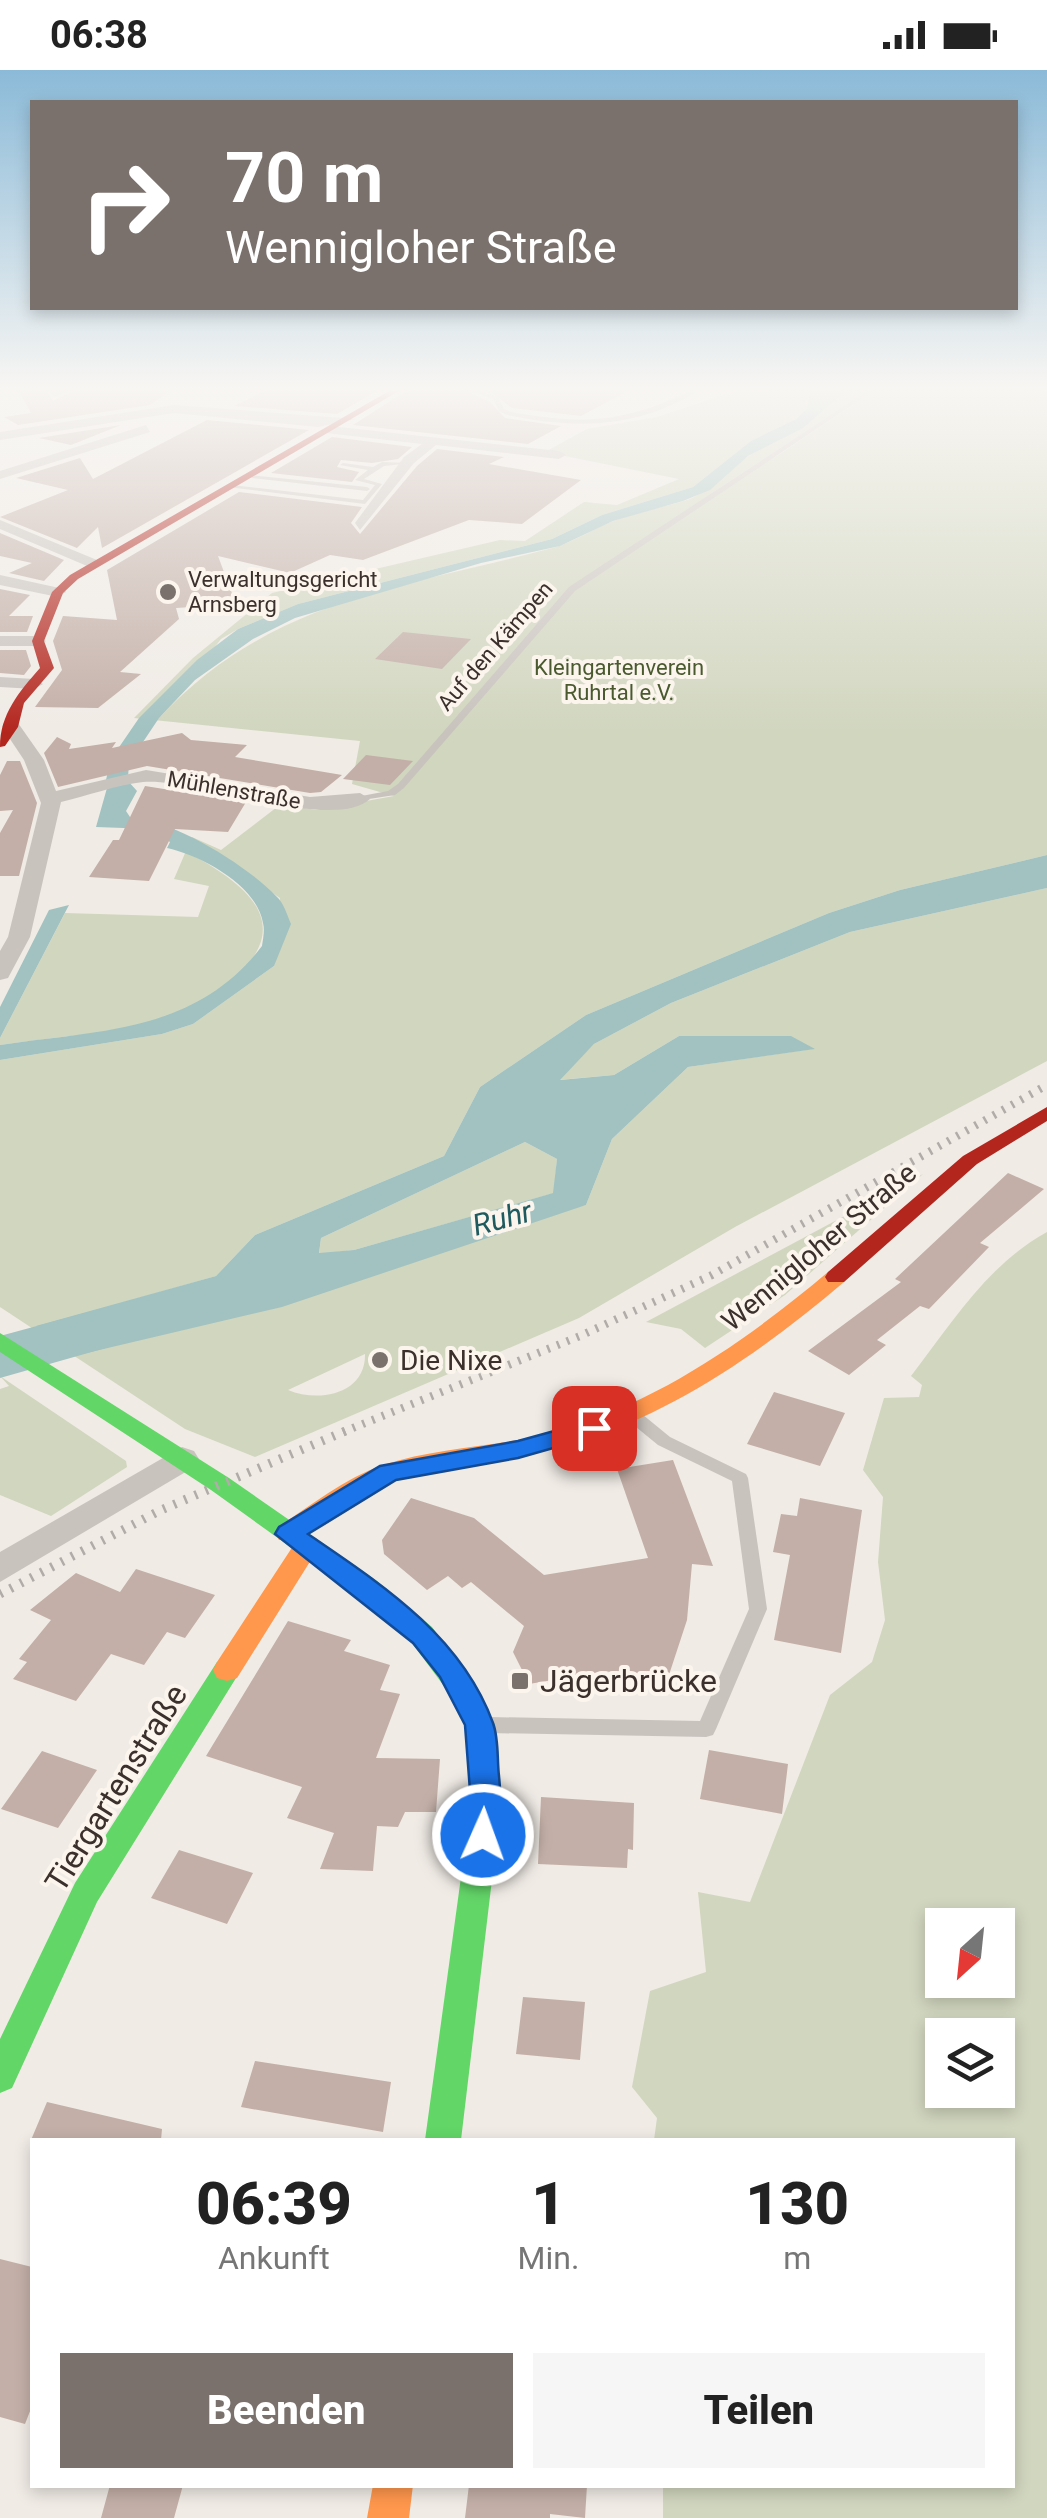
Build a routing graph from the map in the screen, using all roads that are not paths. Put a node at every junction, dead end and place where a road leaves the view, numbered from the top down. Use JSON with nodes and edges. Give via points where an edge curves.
{"nodes":[{"id":1,"x":197,"y":505,"type":"edge"},
{"id":2,"x":376,"y":505,"type":"edge"},
{"id":3,"x":697,"y":505,"type":"edge"},
{"id":4,"x":0,"y":524,"type":"edge"},
{"id":5,"x":360,"y":526,"type":"dead end"},
{"id":6,"x":92,"y":563,"type":"junction"},
{"id":7,"x":0,"y":580,"type":"edge"},
{"id":8,"x":58,"y":592,"type":"junction"},
{"id":9,"x":0,"y":640,"type":"edge"},
{"id":10,"x":38,"y":640,"type":"junction"},
{"id":11,"x":0,"y":682,"type":"edge"},
{"id":12,"x":34,"y":684,"type":"junction"},
{"id":13,"x":6,"y":724,"type":"edge"},
{"id":14,"x":51,"y":798,"type":"junction"},
{"id":15,"x":360,"y":798,"type":"joint"},
{"id":16,"x":0,"y":973,"type":"edge"},
{"id":17,"x":1047,"y":1113,"type":"edge"},
{"id":18,"x":0,"y":1341,"type":"edge"},
{"id":19,"x":632,"y":1414,"type":"junction"},
{"id":20,"x":168,"y":1451,"type":"junction"},
{"id":21,"x":298,"y":1539,"type":"junction"},
{"id":22,"x":0,"y":1569,"type":"edge"},
{"id":23,"x":480,"y":1725,"type":"junction"},
{"id":24,"x":0,"y":2076,"type":"edge"},
{"id":25,"x":442,"y":2138,"type":"edge"},
{"id":26,"x":393,"y":2488,"type":"edge"},
{"id":27,"x":388,"y":2518,"type":"edge"}],
"edges":[{"from":1,"to":6,"type":"street"},
{"from":2,"to":5,"type":"street"},
{"from":3,"to":15,"type":"lane","name":"Auf den Kämpen","via":[[572,588],[400,786]]},
{"from":4,"to":6,"type":"street"},
{"from":6,"to":8,"type":"street"},
{"from":7,"to":8,"type":"street"},
{"from":8,"to":10,"type":"street"},
{"from":9,"to":10,"type":"street"},
{"from":10,"to":12,"type":"street","via":[[47,668]]},
{"from":11,"to":12,"type":"street"},
{"from":12,"to":13,"type":"street"},
{"from":13,"to":14,"type":"street","via":[[34,760]]},
{"from":14,"to":15,"type":"street","name":"Mühlenstraße","via":[[135,778],[310,803]]},
{"from":14,"to":16,"type":"street","via":[[19,938]]},
{"from":17,"to":19,"type":"street","name":"Wennigloher Straße","via":[[970,1160],[780,1327]]},
{"from":18,"to":20,"type":"street"},
{"from":19,"to":21,"type":"street","name":"Wennigloher Straße","via":[[518,1450],[390,1472]]},
{"from":19,"to":23,"type":"lane","via":[[664,1441],[740,1478],[758,1609],[706,1729]]},
{"from":20,"to":21,"type":"street"},
{"from":20,"to":22,"type":"street"},
{"from":21,"to":23,"type":"street","via":[[422,1635]]},
{"from":21,"to":24,"type":"street","name":"Tiergartenstraße","via":[[86,1893]]},
{"from":23,"to":25,"type":"street","via":[[486,1804]]},
{"from":26,"to":27,"type":"street"}]}
